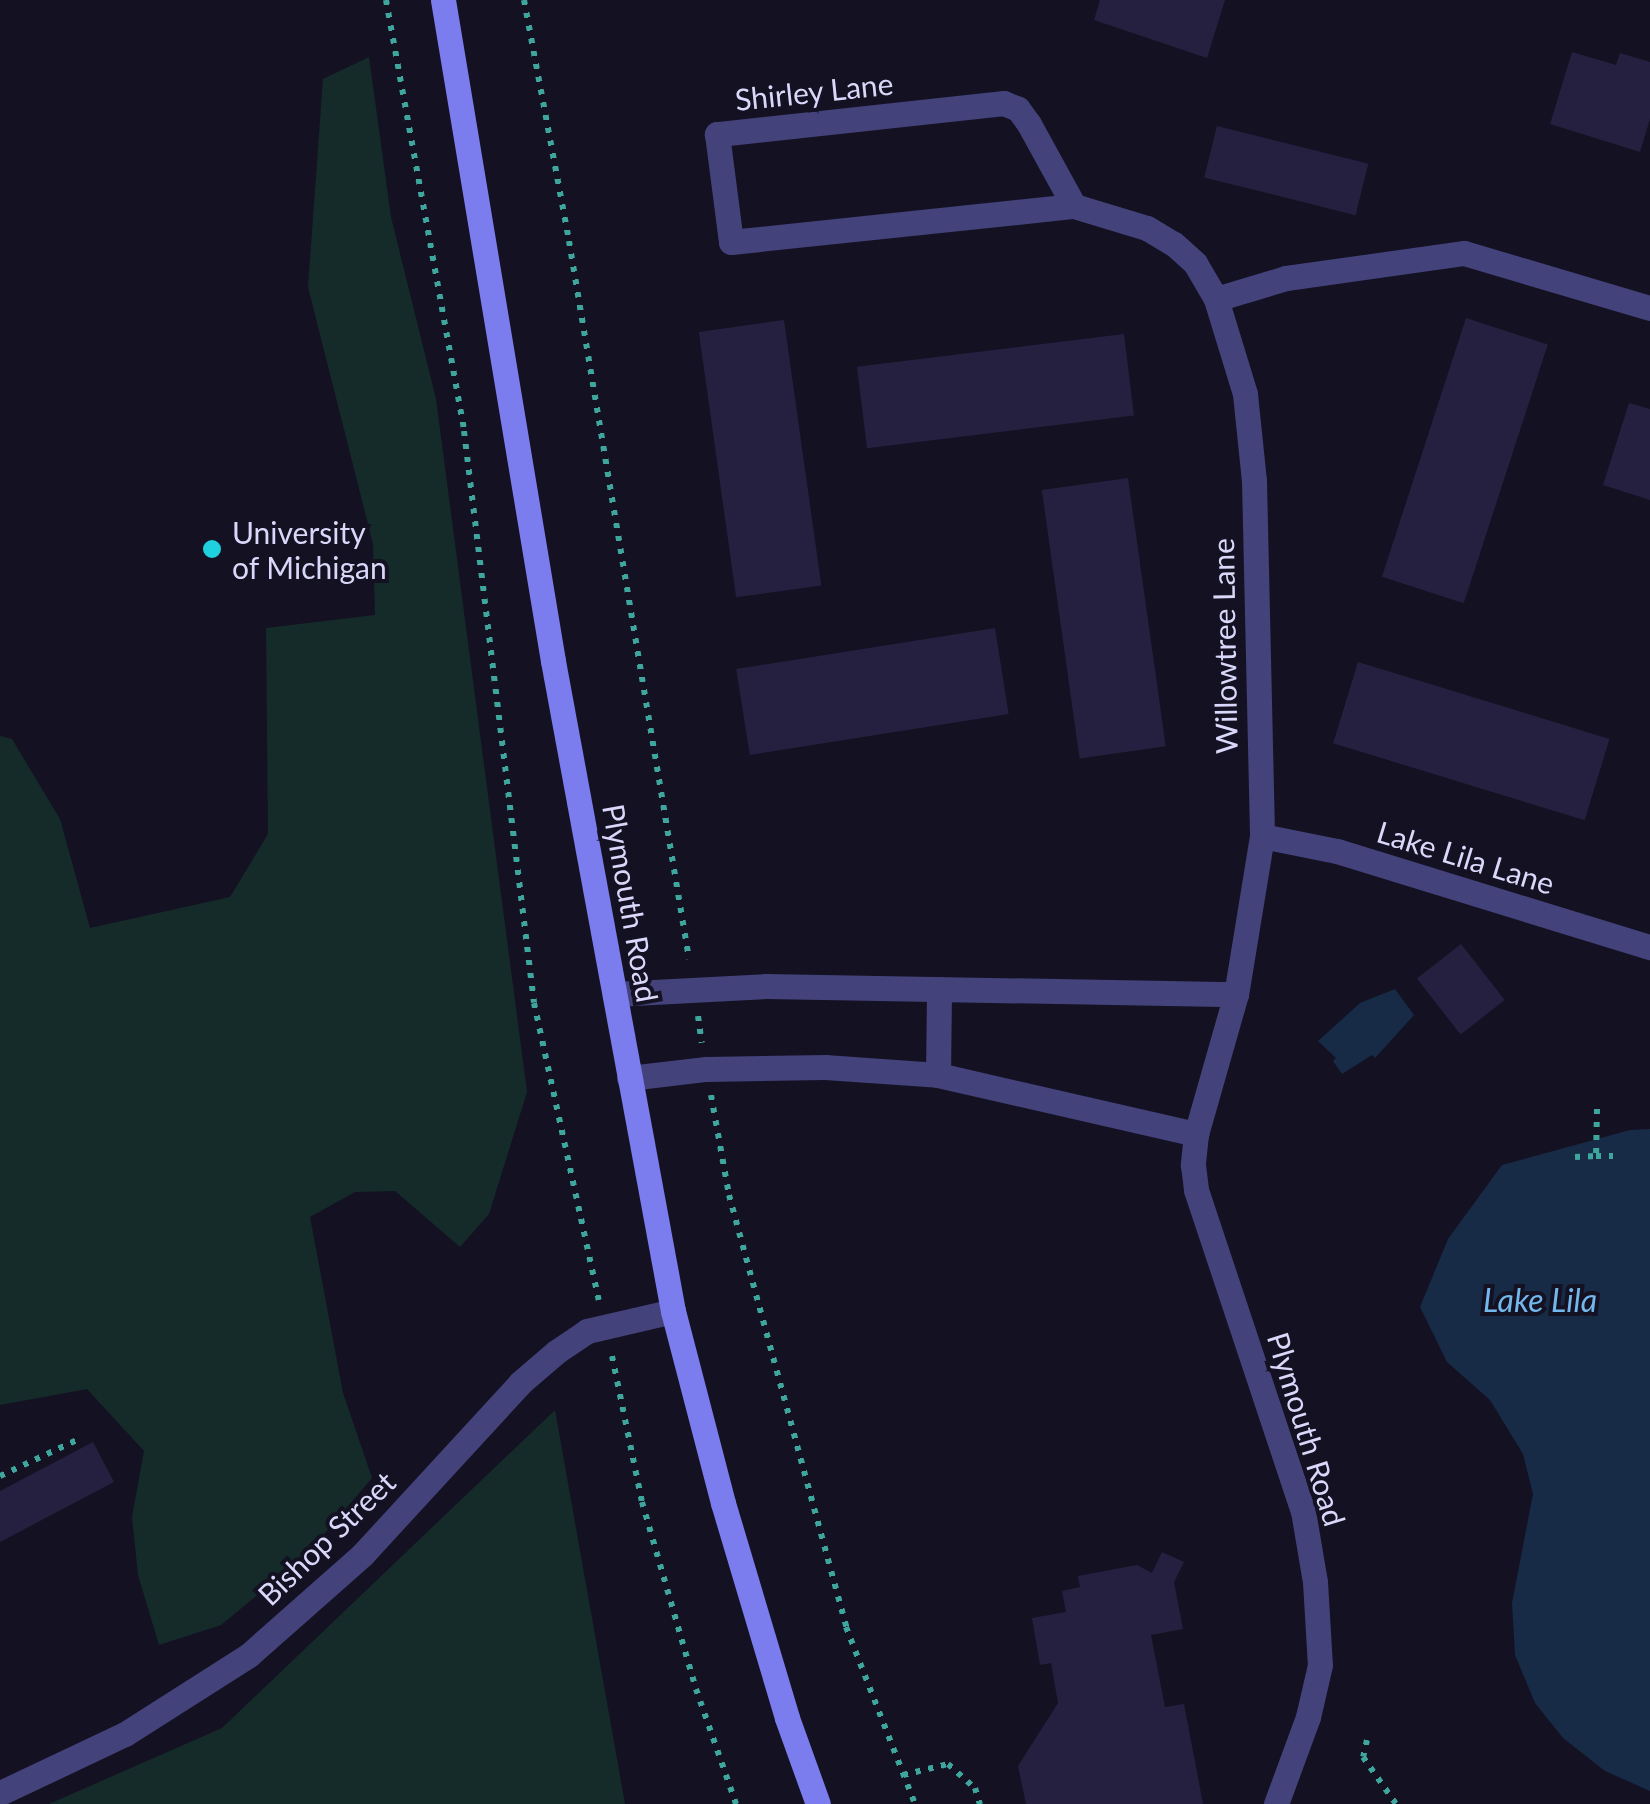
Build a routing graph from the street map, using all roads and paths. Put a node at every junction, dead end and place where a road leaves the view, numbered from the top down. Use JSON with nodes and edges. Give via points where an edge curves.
{"nodes":[{"id":1,"x":386,"y":0,"type":"edge"},
{"id":2,"x":443,"y":0,"type":"edge"},
{"id":3,"x":524,"y":0,"type":"edge"},
{"id":4,"x":1074,"y":206,"type":"junction"},
{"id":5,"x":1216,"y":299,"type":"junction"},
{"id":6,"x":1650,"y":308,"type":"edge"},
{"id":7,"x":1262,"y":836,"type":"junction"},
{"id":8,"x":1650,"y":947,"type":"edge"},
{"id":9,"x":939,"y":989,"type":"junction"},
{"id":10,"x":694,"y":990,"type":"junction"},
{"id":11,"x":616,"y":994,"type":"junction"},
{"id":12,"x":1236,"y":994,"type":"junction"},
{"id":13,"x":706,"y":1069,"type":"junction"},
{"id":14,"x":938,"y":1075,"type":"junction"},
{"id":15,"x":629,"y":1078,"type":"junction"},
{"id":16,"x":1597,"y":1109,"type":"dead end"},
{"id":17,"x":1196,"y":1134,"type":"junction"},
{"id":18,"x":1596,"y":1156,"type":"junction"},
{"id":19,"x":1613,"y":1156,"type":"dead end"},
{"id":20,"x":1575,"y":1157,"type":"dead end"},
{"id":21,"x":674,"y":1311,"type":"junction"},
{"id":22,"x":606,"y":1325,"type":"junction"},
{"id":23,"x":80,"y":1438,"type":"dead end"},
{"id":24,"x":0,"y":1476,"type":"edge"},
{"id":25,"x":1367,"y":1740,"type":"dead end"},
{"id":26,"x":903,"y":1775,"type":"junction"},
{"id":27,"x":0,"y":1793,"type":"edge"},
{"id":28,"x":736,"y":1804,"type":"edge"},
{"id":29,"x":818,"y":1804,"type":"edge"},
{"id":30,"x":914,"y":1804,"type":"edge"},
{"id":31,"x":980,"y":1804,"type":"edge"},
{"id":32,"x":1276,"y":1804,"type":"edge"},
{"id":33,"x":1396,"y":1804,"type":"edge"}],
"edges":[{"from":1,"to":22,"type":"path","via":[[464,430],[534,1003]]},
{"from":2,"to":11,"type":"main road","name":"Plymouth Road","via":[[506,394]]},
{"from":3,"to":10,"type":"path"},
{"from":4,"to":4,"type":"street","name":"Shirley Lane","via":[[1029,124],[1004,103],[717,134],[730,242]]},
{"from":4,"to":5,"type":"street","name":"Shirley Lane","via":[[1174,244],[1195,263]]},
{"from":5,"to":6,"type":"street","via":[[1286,278],[1442,253],[1481,257]]},
{"from":5,"to":7,"type":"street","name":"Willowtree Lane","via":[[1245,394],[1254,481]]},
{"from":7,"to":8,"type":"street","name":"Lake Lila Lane","via":[[1337,852]]},
{"from":7,"to":12,"type":"street","name":"Willowtree Lane"},
{"from":9,"to":10,"type":"street"},
{"from":9,"to":12,"type":"street"},
{"from":9,"to":14,"type":"street"},
{"from":10,"to":11,"type":"street"},
{"from":10,"to":13,"type":"path"},
{"from":11,"to":15,"type":"main road","name":"Plymouth Road"},
{"from":12,"to":17,"type":"street","name":"Willowtree Lane"},
{"from":13,"to":14,"type":"street","via":[[825,1067]]},
{"from":13,"to":15,"type":"street"},
{"from":13,"to":26,"type":"path","via":[[729,1194],[846,1627]]},
{"from":14,"to":17,"type":"street"},
{"from":15,"to":21,"type":"main road","name":"Plymouth Road"},
{"from":16,"to":18,"type":"path"},
{"from":17,"to":32,"type":"street","name":"Plymouth Road","via":[[1196,1190],[1303,1511],[1314,1582],[1320,1664]]},
{"from":18,"to":19,"type":"path"},
{"from":18,"to":20,"type":"path"},
{"from":21,"to":22,"type":"street","name":"Bishop Street"},
{"from":21,"to":29,"type":"main road","name":"Plymouth Road","via":[[722,1503]]},
{"from":22,"to":27,"type":"street","name":"Bishop Street","via":[[587,1330],[520,1383],[363,1554],[248,1655],[125,1734]]},
{"from":22,"to":28,"type":"path","via":[[642,1502]]},
{"from":23,"to":24,"type":"path"},
{"from":25,"to":33,"type":"path","via":[[1363,1757]]},
{"from":26,"to":30,"type":"path"},
{"from":26,"to":31,"type":"path","via":[[948,1764],[974,1788]]}]}
